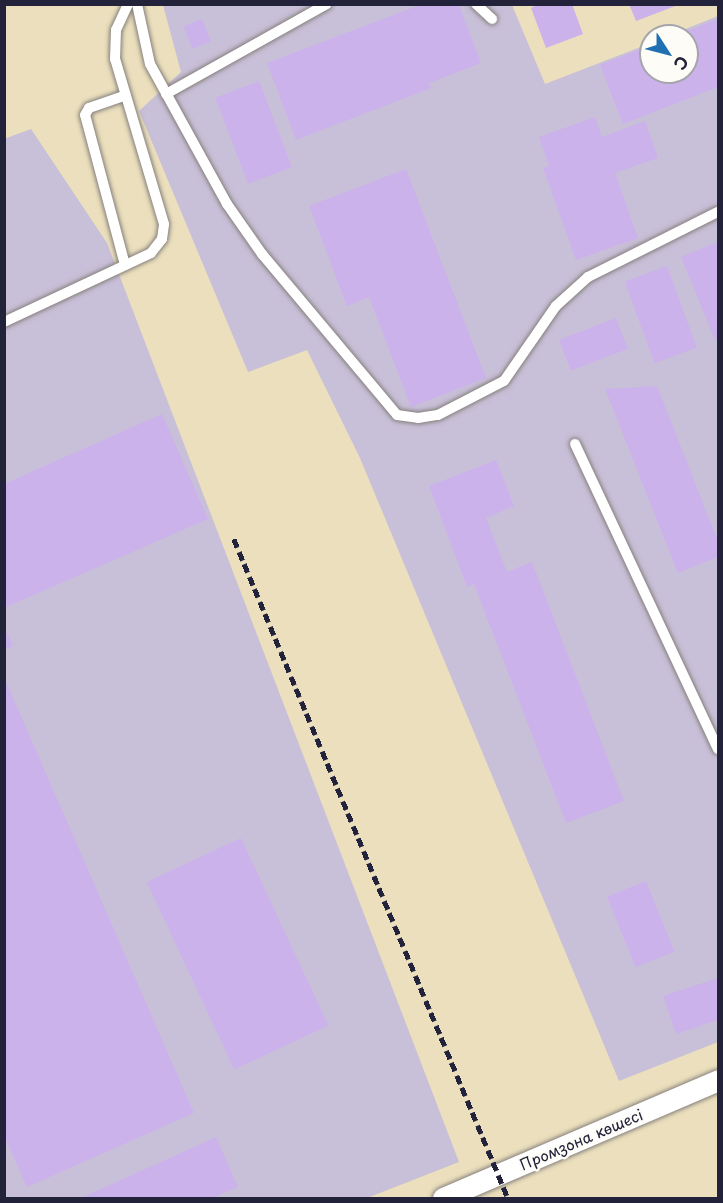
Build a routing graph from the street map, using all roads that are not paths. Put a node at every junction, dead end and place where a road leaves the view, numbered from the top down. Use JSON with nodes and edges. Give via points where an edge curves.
{"nodes":[{"id":1,"x":128,"y":4,"type":"edge"},
{"id":2,"x":137,"y":4,"type":"edge"},
{"id":3,"x":327,"y":4,"type":"edge"},
{"id":4,"x":476,"y":4,"type":"edge"},
{"id":5,"x":492,"y":19,"type":"dead end"},
{"id":6,"x":166,"y":94,"type":"junction"},
{"id":7,"x":126,"y":95,"type":"junction"},
{"id":8,"x":718,"y":212,"type":"edge"},
{"id":9,"x":126,"y":265,"type":"junction"},
{"id":10,"x":4,"y":322,"type":"edge"},
{"id":11,"x":575,"y":444,"type":"dead end"},
{"id":12,"x":718,"y":748,"type":"edge"},
{"id":13,"x":718,"y":1080,"type":"edge"},
{"id":14,"x":443,"y":1198,"type":"edge"}],
"edges":[{"from":1,"to":7,"type":"lane","via":[[116,30],[115,49]]},
{"from":2,"to":6,"type":"lane","via":[[150,64]]},
{"from":3,"to":6,"type":"lane"},
{"from":4,"to":5,"type":"lane"},
{"from":6,"to":8,"type":"lane","via":[[227,204],[262,254],[397,415],[407,418],[438,415],[504,381],[556,306],[588,277]]},
{"from":7,"to":9,"type":"lane","via":[[164,224],[162,239],[151,254]]},
{"from":7,"to":9,"type":"lane","via":[[89,108],[85,115]]},
{"from":9,"to":10,"type":"lane"},
{"from":11,"to":12,"type":"lane"},
{"from":13,"to":14,"type":"street","name":"Промзона көшесі"}]}
